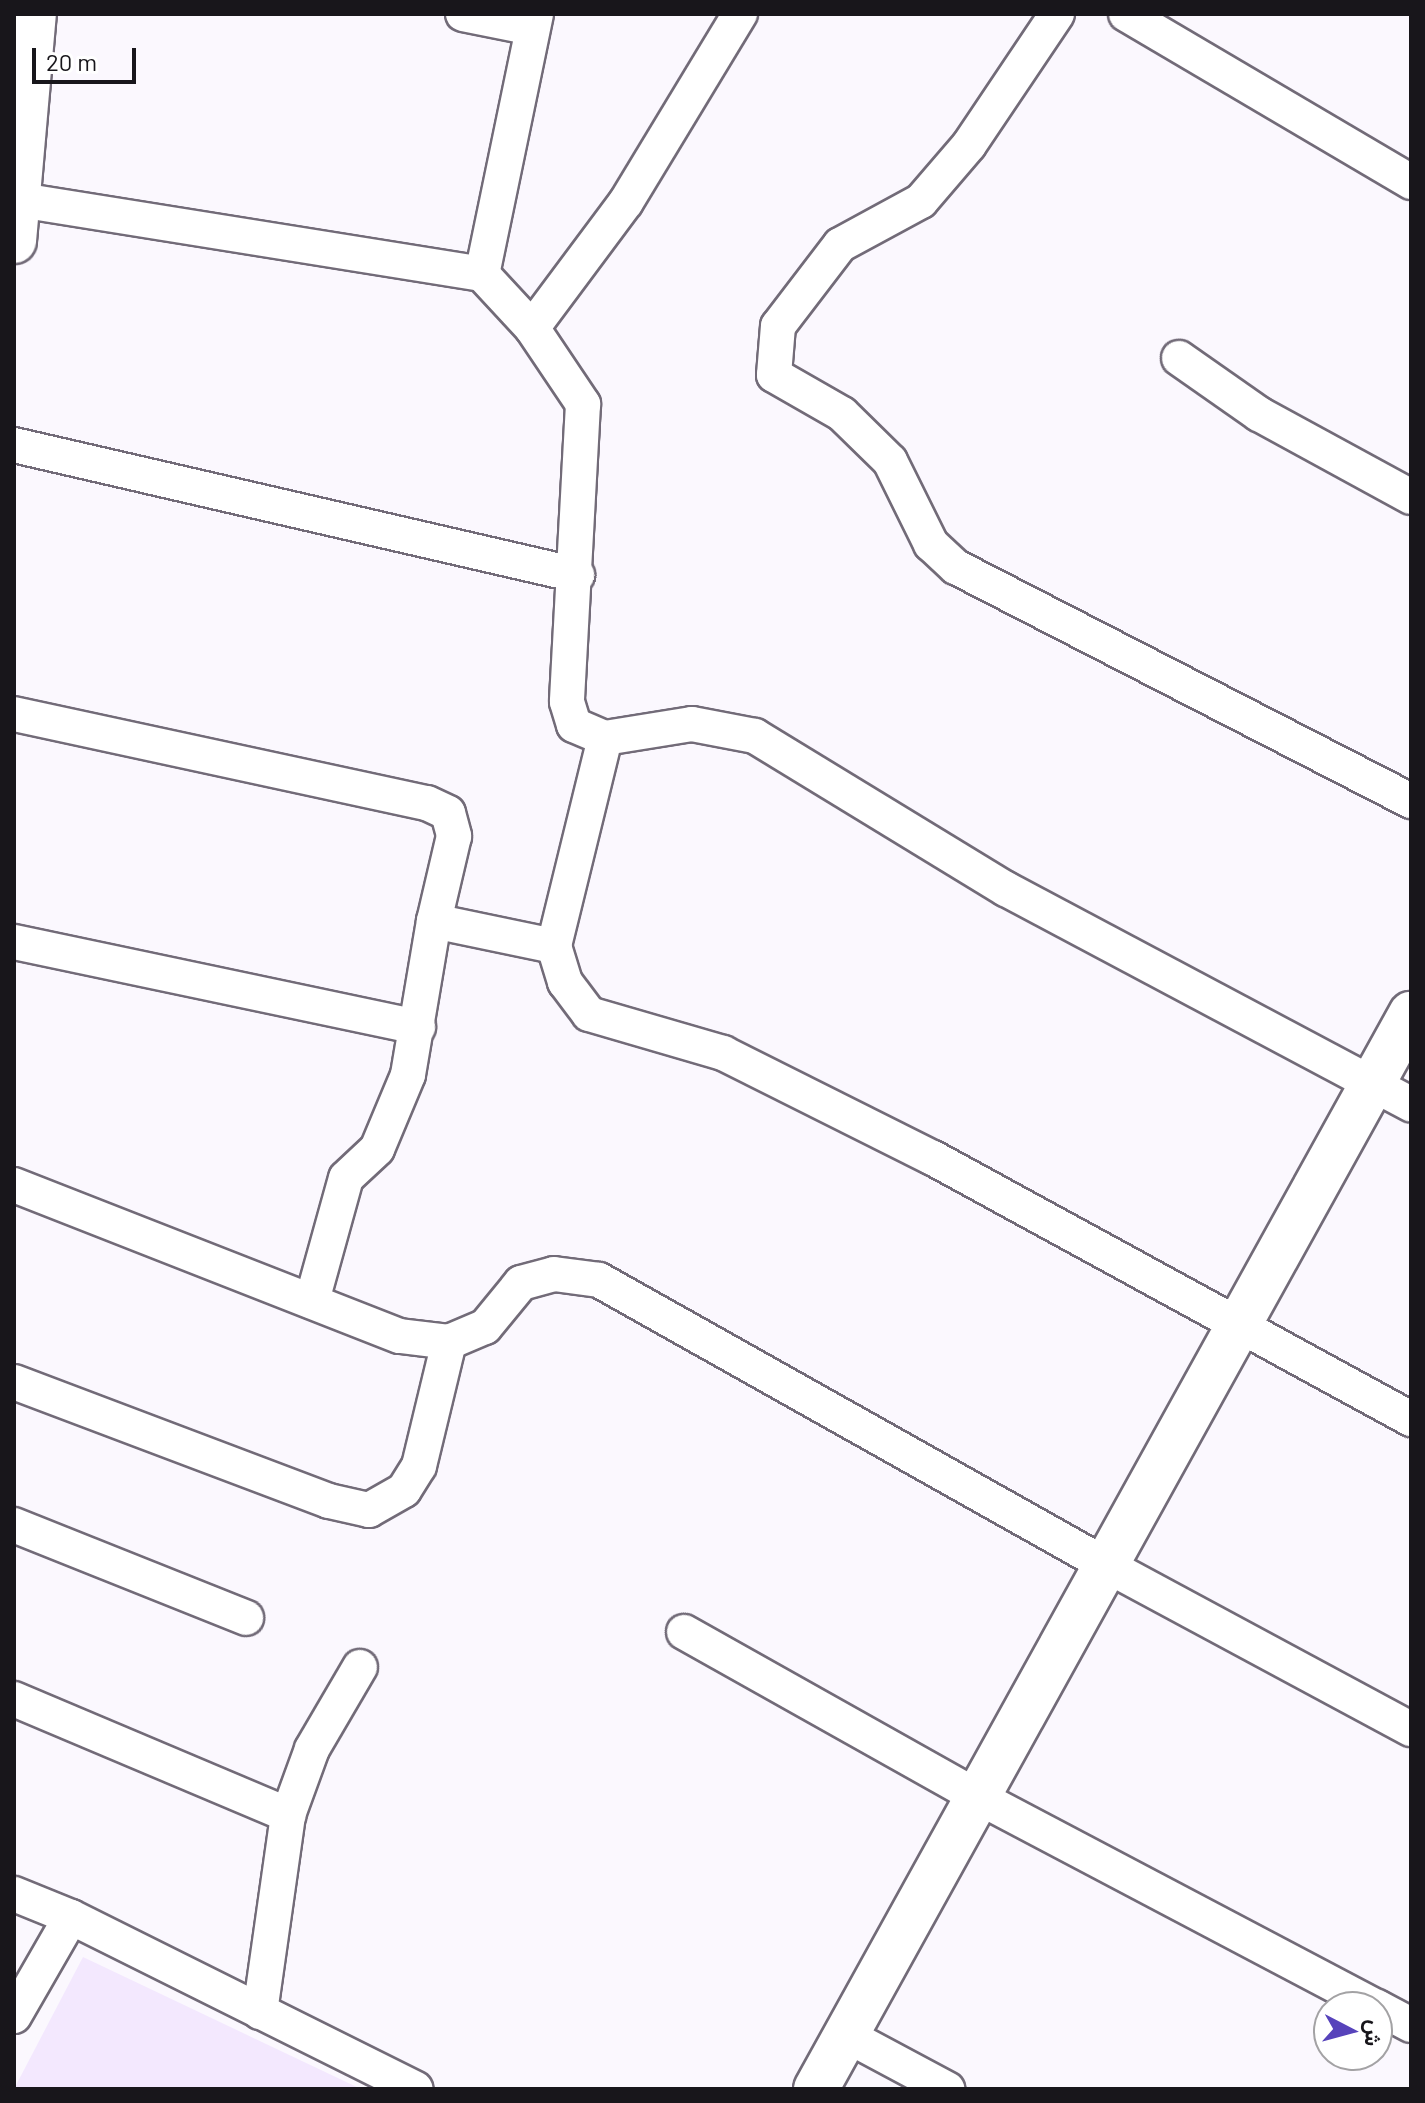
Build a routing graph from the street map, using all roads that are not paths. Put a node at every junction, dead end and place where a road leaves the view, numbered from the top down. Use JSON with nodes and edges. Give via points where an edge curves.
{"nodes":[{"id":1,"x":34,"y":14,"type":"edge"},
{"id":2,"x":463,"y":14,"type":"edge"},
{"id":3,"x":740,"y":14,"type":"edge"},
{"id":4,"x":1057,"y":14,"type":"edge"},
{"id":5,"x":1126,"y":14,"type":"edge"},
{"id":6,"x":534,"y":21,"type":"edge"},
{"id":7,"x":1411,"y":182,"type":"edge"},
{"id":8,"x":16,"y":213,"type":"edge"},
{"id":9,"x":482,"y":274,"type":"junction"},
{"id":10,"x":532,"y":328,"type":"junction"},
{"id":11,"x":1179,"y":358,"type":"dead end"},
{"id":12,"x":14,"y":445,"type":"edge"},
{"id":13,"x":1411,"y":497,"type":"edge"},
{"id":14,"x":577,"y":575,"type":"junction"},
{"id":15,"x":14,"y":714,"type":"edge"},
{"id":16,"x":605,"y":738,"type":"junction"},
{"id":17,"x":1411,"y":801,"type":"edge"},
{"id":18,"x":434,"y":921,"type":"junction"},
{"id":19,"x":14,"y":942,"type":"edge"},
{"id":20,"x":554,"y":946,"type":"junction"},
{"id":21,"x":1411,"y":1014,"type":"edge"},
{"id":22,"x":418,"y":1027,"type":"junction"},
{"id":23,"x":1374,"y":1080,"type":"junction"},
{"id":24,"x":1411,"y":1104,"type":"edge"},
{"id":25,"x":14,"y":1185,"type":"edge"},
{"id":26,"x":312,"y":1301,"type":"junction"},
{"id":27,"x":1238,"y":1325,"type":"junction"},
{"id":28,"x":449,"y":1342,"type":"junction"},
{"id":29,"x":14,"y":1382,"type":"edge"},
{"id":30,"x":1411,"y":1419,"type":"edge"},
{"id":31,"x":14,"y":1525,"type":"edge"},
{"id":32,"x":1106,"y":1565,"type":"junction"},
{"id":33,"x":246,"y":1618,"type":"dead end"},
{"id":34,"x":684,"y":1632,"type":"dead end"},
{"id":35,"x":360,"y":1667,"type":"dead end"},
{"id":36,"x":14,"y":1699,"type":"edge"},
{"id":37,"x":1411,"y":1729,"type":"edge"},
{"id":38,"x":978,"y":1797,"type":"junction"},
{"id":39,"x":288,"y":1815,"type":"junction"},
{"id":40,"x":14,"y":1894,"type":"edge"},
{"id":41,"x":71,"y":1917,"type":"junction"},
{"id":42,"x":1347,"y":1991,"type":"edge"},
{"id":43,"x":260,"y":2012,"type":"junction"},
{"id":44,"x":1393,"y":2015,"type":"edge"},
{"id":45,"x":14,"y":2016,"type":"edge"},
{"id":46,"x":1411,"y":2025,"type":"edge"},
{"id":47,"x":846,"y":2035,"type":"junction"},
{"id":48,"x":416,"y":2089,"type":"edge"},
{"id":49,"x":816,"y":2089,"type":"edge"},
{"id":50,"x":947,"y":2089,"type":"edge"}],
"edges":[{"from":1,"to":8,"type":"street"},
{"from":2,"to":6,"type":"street"},
{"from":3,"to":10,"type":"street","via":[[626,202]]},
{"from":4,"to":17,"type":"street","via":[[969,145],[921,201],[840,245],[778,326],[774,375],[842,414],[890,461],[931,544],[956,567]]},
{"from":5,"to":7,"type":"street"},
{"from":6,"to":9,"type":"street"},
{"from":8,"to":9,"type":"street"},
{"from":9,"to":10,"type":"street"},
{"from":10,"to":14,"type":"street","via":[[583,404]]},
{"from":11,"to":13,"type":"street","via":[[1259,414]]},
{"from":12,"to":14,"type":"street"},
{"from":14,"to":16,"type":"street","via":[[567,702],[574,725]]},
{"from":15,"to":18,"type":"street","via":[[427,803],[448,813],[454,836]]},
{"from":16,"to":20,"type":"street"},
{"from":16,"to":23,"type":"street","via":[[692,724],[755,736],[1006,889]]},
{"from":18,"to":20,"type":"street"},
{"from":18,"to":22,"type":"street"},
{"from":19,"to":22,"type":"street"},
{"from":20,"to":27,"type":"street","via":[[565,982],[589,1014],[723,1053],[933,1158]]},
{"from":21,"to":23,"type":"street"},
{"from":22,"to":26,"type":"street","via":[[408,1075],[377,1149],[346,1178]]},
{"from":23,"to":24,"type":"street"},
{"from":23,"to":27,"type":"street"},
{"from":25,"to":26,"type":"street"},
{"from":26,"to":28,"type":"street","via":[[400,1336]]},
{"from":27,"to":30,"type":"street"},
{"from":27,"to":32,"type":"street"},
{"from":28,"to":29,"type":"street","via":[[419,1466],[404,1490],[369,1510],[316,1497]]},
{"from":28,"to":32,"type":"street","via":[[485,1327],[521,1283],[554,1274],[599,1280]]},
{"from":31,"to":33,"type":"street"},
{"from":32,"to":37,"type":"street"},
{"from":32,"to":38,"type":"street"},
{"from":34,"to":38,"type":"street"},
{"from":35,"to":39,"type":"street","via":[[312,1749]]},
{"from":36,"to":39,"type":"street"},
{"from":38,"to":42,"type":"street"},
{"from":38,"to":47,"type":"street"},
{"from":39,"to":43,"type":"street"},
{"from":40,"to":41,"type":"street"},
{"from":41,"to":43,"type":"street"},
{"from":41,"to":45,"type":"street"},
{"from":43,"to":48,"type":"street"},
{"from":44,"to":46,"type":"street"},
{"from":47,"to":49,"type":"street"},
{"from":47,"to":50,"type":"street"}]}
